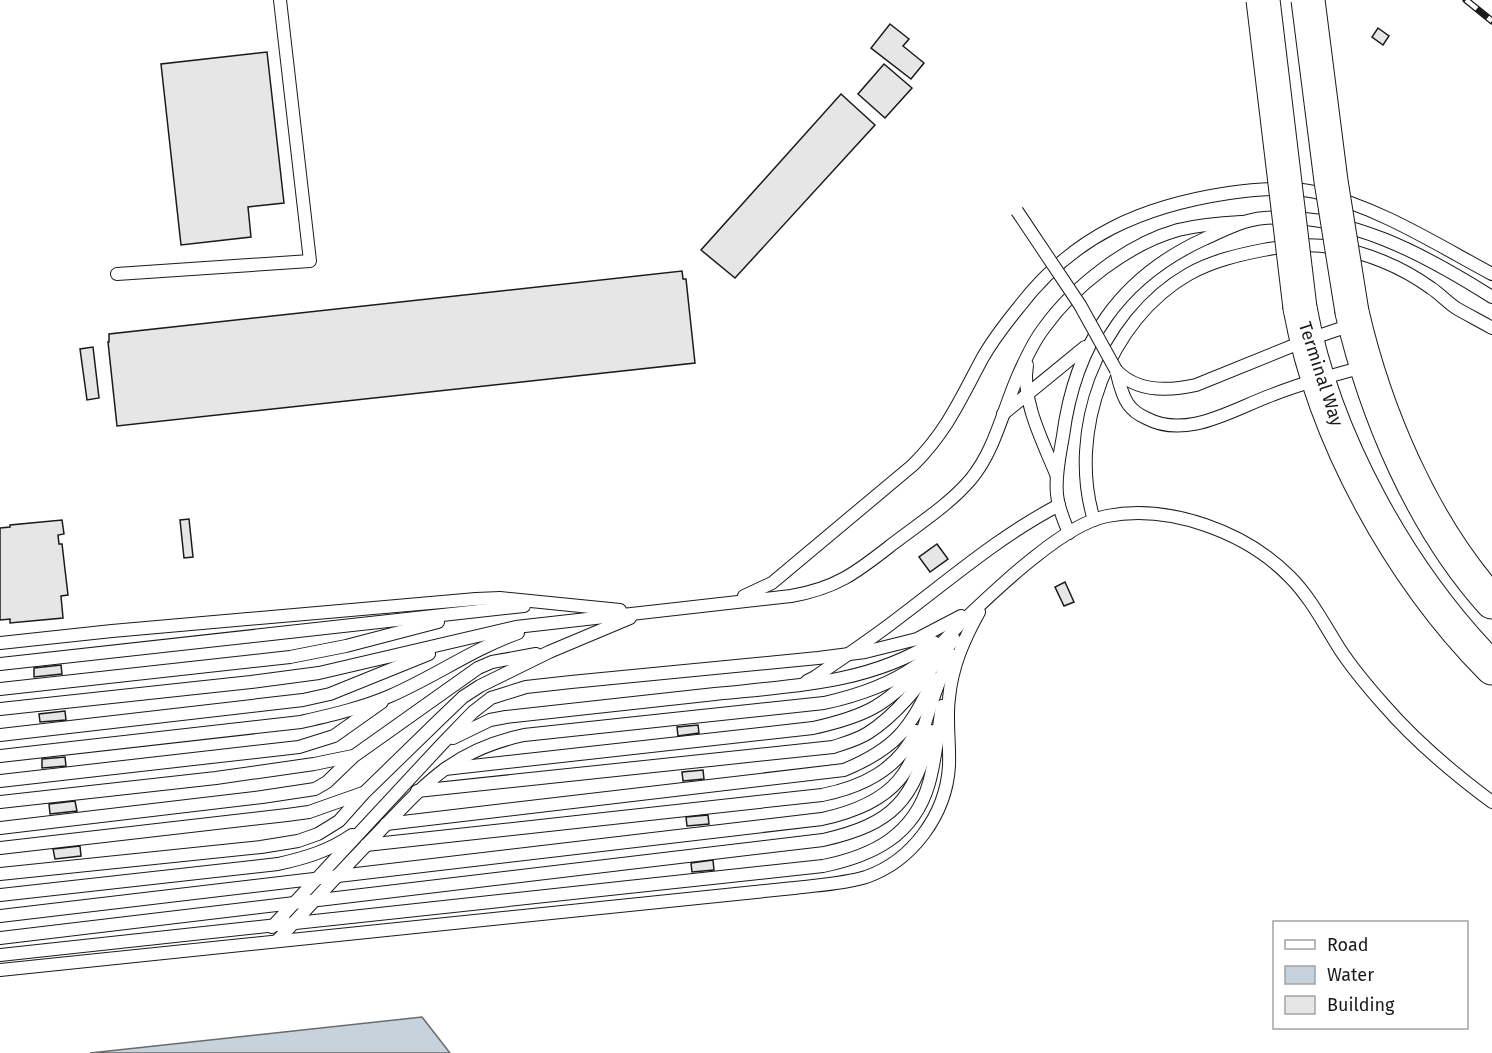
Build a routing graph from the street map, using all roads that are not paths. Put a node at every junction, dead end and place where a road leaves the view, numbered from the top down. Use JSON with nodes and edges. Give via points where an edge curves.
{"nodes":[{"id":1,"x":280,"y":0,"type":"edge"},
{"id":2,"x":1263,"y":0,"type":"edge"},
{"id":3,"x":1308,"y":0,"type":"edge"},
{"id":4,"x":1017,"y":211,"type":"dead end"},
{"id":5,"x":1241,"y":222,"type":"junction"},
{"id":6,"x":117,"y":274,"type":"dead end"},
{"id":7,"x":1492,"y":274,"type":"edge"},
{"id":8,"x":1492,"y":297,"type":"edge"},
{"id":9,"x":1353,"y":318,"type":"junction"},
{"id":10,"x":1304,"y":324,"type":"junction"},
{"id":11,"x":1492,"y":328,"type":"edge"},
{"id":12,"x":1090,"y":343,"type":"junction"},
{"id":13,"x":1030,"y":352,"type":"junction"},
{"id":14,"x":1366,"y":366,"type":"junction"},
{"id":15,"x":1116,"y":370,"type":"junction"},
{"id":16,"x":1319,"y":378,"type":"junction"},
{"id":17,"x":1027,"y":396,"type":"junction"},
{"id":18,"x":1003,"y":415,"type":"junction"},
{"id":19,"x":1057,"y":476,"type":"junction"},
{"id":20,"x":1059,"y":505,"type":"junction"},
{"id":21,"x":1094,"y":520,"type":"junction"},
{"id":22,"x":1069,"y":533,"type":"junction"},
{"id":23,"x":989,"y":596,"type":"junction"},
{"id":24,"x":728,"y":602,"type":"junction"},
{"id":25,"x":1492,"y":602,"type":"edge"},
{"id":26,"x":561,"y":604,"type":"junction"},
{"id":27,"x":476,"y":612,"type":"junction"},
{"id":28,"x":978,"y":612,"type":"junction"},
{"id":29,"x":642,"y":613,"type":"junction"},
{"id":30,"x":552,"y":623,"type":"junction"},
{"id":31,"x":469,"y":638,"type":"junction"},
{"id":32,"x":0,"y":644,"type":"edge"},
{"id":33,"x":549,"y":652,"type":"junction"},
{"id":34,"x":849,"y":654,"type":"junction"},
{"id":35,"x":0,"y":664,"type":"edge"},
{"id":36,"x":1492,"y":668,"type":"edge"},
{"id":37,"x":788,"y":686,"type":"junction"},
{"id":38,"x":0,"y":689,"type":"edge"},
{"id":39,"x":390,"y":696,"type":"junction"},
{"id":40,"x":0,"y":710,"type":"edge"},
{"id":41,"x":0,"y":735,"type":"edge"},
{"id":42,"x":442,"y":744,"type":"junction"},
{"id":43,"x":0,"y":756,"type":"edge"},
{"id":44,"x":354,"y":756,"type":"junction"},
{"id":45,"x":442,"y":770,"type":"junction"},
{"id":46,"x":0,"y":781,"type":"edge"},
{"id":47,"x":417,"y":791,"type":"junction"},
{"id":48,"x":364,"y":793,"type":"junction"},
{"id":49,"x":0,"y":802,"type":"edge"},
{"id":50,"x":1492,"y":802,"type":"edge"},
{"id":51,"x":368,"y":824,"type":"junction"},
{"id":52,"x":386,"y":824,"type":"junction"},
{"id":53,"x":0,"y":828,"type":"edge"},
{"id":54,"x":366,"y":845,"type":"junction"},
{"id":55,"x":0,"y":848,"type":"edge"},
{"id":56,"x":0,"y":874,"type":"edge"},
{"id":57,"x":336,"y":876,"type":"junction"},
{"id":58,"x":317,"y":878,"type":"junction"},
{"id":59,"x":0,"y":895,"type":"edge"},
{"id":60,"x":313,"y":901,"type":"junction"},
{"id":61,"x":293,"y":904,"type":"junction"},
{"id":62,"x":0,"y":916,"type":"edge"},
{"id":63,"x":293,"y":924,"type":"junction"},
{"id":64,"x":273,"y":926,"type":"junction"},
{"id":65,"x":0,"y":938,"type":"edge"},
{"id":66,"x":277,"y":941,"type":"junction"},
{"id":67,"x":259,"y":943,"type":"junction"},
{"id":68,"x":0,"y":956,"type":"edge"},
{"id":69,"x":0,"y":970,"type":"edge"}],
"edges":[{"from":1,"to":6,"type":"lane","via":[[310,261]]},
{"from":2,"to":10,"type":"main road","name":"Terminal Way","bridge":true},
{"from":3,"to":9,"type":"main road","bridge":true},
{"from":4,"to":15,"type":"lane","bridge":true,"via":[[1080,305]]},
{"from":5,"to":8,"type":"lane","via":[[1264,218],[1312,220],[1350,227],[1417,254]]},
{"from":5,"to":12,"type":"lane","via":[[1191,245],[1134,283]]},
{"from":5,"to":13,"type":"lane","via":[[1175,231],[1122,257],[1087,281],[1063,305]]},
{"from":7,"to":24,"type":"lane","via":[[1384,218],[1314,192],[1269,189],[1206,196],[1152,209],[1081,246],[1045,278],[983,357],[950,422],[913,465],[772,583]]},
{"from":9,"to":10,"type":"lane"},
{"from":9,"to":14,"type":"main road"},
{"from":10,"to":15,"type":"lane","via":[[1196,385],[1156,389],[1133,383]]},
{"from":10,"to":16,"type":"main road","name":"Terminal Way"},
{"from":11,"to":21,"type":"lane","via":[[1412,276],[1345,249],[1314,245],[1275,248],[1244,253],[1203,267],[1173,285],[1142,313],[1106,370],[1093,409],[1086,462]]},
{"from":12,"to":17,"type":"lane"},
{"from":12,"to":19,"type":"lane","via":[[1068,403]]},
{"from":13,"to":17,"type":"lane","via":[[1025,374]]},
{"from":13,"to":18,"type":"lane"},
{"from":14,"to":16,"type":"lane"},
{"from":14,"to":25,"type":"main road","via":[[1399,454],[1422,499],[1456,556]]},
{"from":15,"to":16,"type":"lane","via":[[1130,407],[1156,423],[1182,427]]},
{"from":16,"to":36,"type":"main road","name":"Terminal Way","via":[[1356,472],[1385,527],[1416,577]]},
{"from":17,"to":18,"type":"lane"},
{"from":17,"to":19,"type":"lane"},
{"from":18,"to":24,"type":"lane","via":[[972,478],[860,570],[813,592]]},
{"from":19,"to":20,"type":"lane"},
{"from":20,"to":22,"type":"lane"},
{"from":20,"to":34,"type":"lane","via":[[982,552]]},
{"from":21,"to":22,"type":"lane"},
{"from":21,"to":50,"type":"lane","via":[[1145,515],[1194,521],[1241,540],[1266,556],[1292,578],[1384,706],[1445,765]]},
{"from":22,"to":23,"type":"lane"},
{"from":23,"to":28,"type":"lane"},
{"from":23,"to":34,"type":"lane","via":[[948,624],[917,639]]},
{"from":23,"to":37,"type":"lane","via":[[935,641],[906,658],[839,680]]},
{"from":23,"to":45,"type":"lane","via":[[916,665],[894,679],[842,699],[524,735],[483,747]]},
{"from":23,"to":45,"type":"lane","via":[[898,692],[877,707],[844,721],[813,728]]},
{"from":23,"to":47,"type":"lane","via":[[897,708],[853,741],[818,749]]},
{"from":23,"to":52,"type":"lane","via":[[953,644],[903,734],[888,748],[844,770]]},
{"from":23,"to":54,"type":"lane","via":[[956,644],[909,746],[898,760],[860,785],[822,795]]},
{"from":23,"to":57,"type":"lane","via":[[947,663],[911,763],[899,782],[888,793],[844,815]]},
{"from":23,"to":60,"type":"lane","via":[[954,653],[916,779],[900,803],[860,829],[823,840]]},
{"from":24,"to":29,"type":"lane"},
{"from":26,"to":27,"type":"lane"},
{"from":26,"to":29,"type":"lane"},
{"from":26,"to":32,"type":"lane","via":[[476,599]]},
{"from":27,"to":35,"type":"lane"},
{"from":27,"to":38,"type":"lane","via":[[290,657]]},
{"from":28,"to":63,"type":"lane","via":[[949,671],[926,792],[908,823],[873,852],[823,866]]},
{"from":28,"to":66,"type":"lane","via":[[951,678],[949,767],[941,802],[917,843],[883,870],[864,877],[794,888]]},
{"from":29,"to":30,"type":"lane"},
{"from":29,"to":33,"type":"lane"},
{"from":30,"to":31,"type":"lane"},
{"from":30,"to":39,"type":"lane","via":[[490,643]]},
{"from":31,"to":40,"type":"lane","via":[[319,673]]},
{"from":31,"to":41,"type":"lane","via":[[330,694],[303,700]]},
{"from":33,"to":44,"type":"lane","via":[[478,668]]},
{"from":33,"to":48,"type":"lane","via":[[463,697]]},
{"from":34,"to":37,"type":"lane","via":[[815,677]]},
{"from":34,"to":42,"type":"lane","via":[[526,687],[491,698]]},
{"from":37,"to":42,"type":"lane","via":[[506,717]]},
{"from":39,"to":43,"type":"lane","via":[[302,722]]},
{"from":39,"to":46,"type":"lane","via":[[334,736],[299,747]]},
{"from":42,"to":51,"type":"lane"},
{"from":44,"to":49,"type":"lane","via":[[216,778]]},
{"from":44,"to":53,"type":"lane","via":[[327,782],[300,793]]},
{"from":45,"to":47,"type":"lane"},
{"from":47,"to":52,"type":"lane"},
{"from":48,"to":55,"type":"lane","via":[[287,816]]},
{"from":48,"to":56,"type":"lane","via":[[339,822],[298,841]]},
{"from":51,"to":58,"type":"lane"},
{"from":51,"to":59,"type":"lane","via":[[326,850],[278,864]]},
{"from":52,"to":54,"type":"lane"},
{"from":54,"to":57,"type":"lane"},
{"from":57,"to":58,"type":"lane"},
{"from":57,"to":60,"type":"lane"},
{"from":58,"to":61,"type":"lane"},
{"from":58,"to":62,"type":"lane"},
{"from":60,"to":61,"type":"lane"},
{"from":60,"to":63,"type":"lane"},
{"from":61,"to":64,"type":"lane"},
{"from":61,"to":65,"type":"lane"},
{"from":63,"to":64,"type":"lane"},
{"from":63,"to":66,"type":"lane"},
{"from":64,"to":67,"type":"lane"},
{"from":64,"to":68,"type":"lane"},
{"from":66,"to":67,"type":"lane"},
{"from":67,"to":69,"type":"lane"}]}
